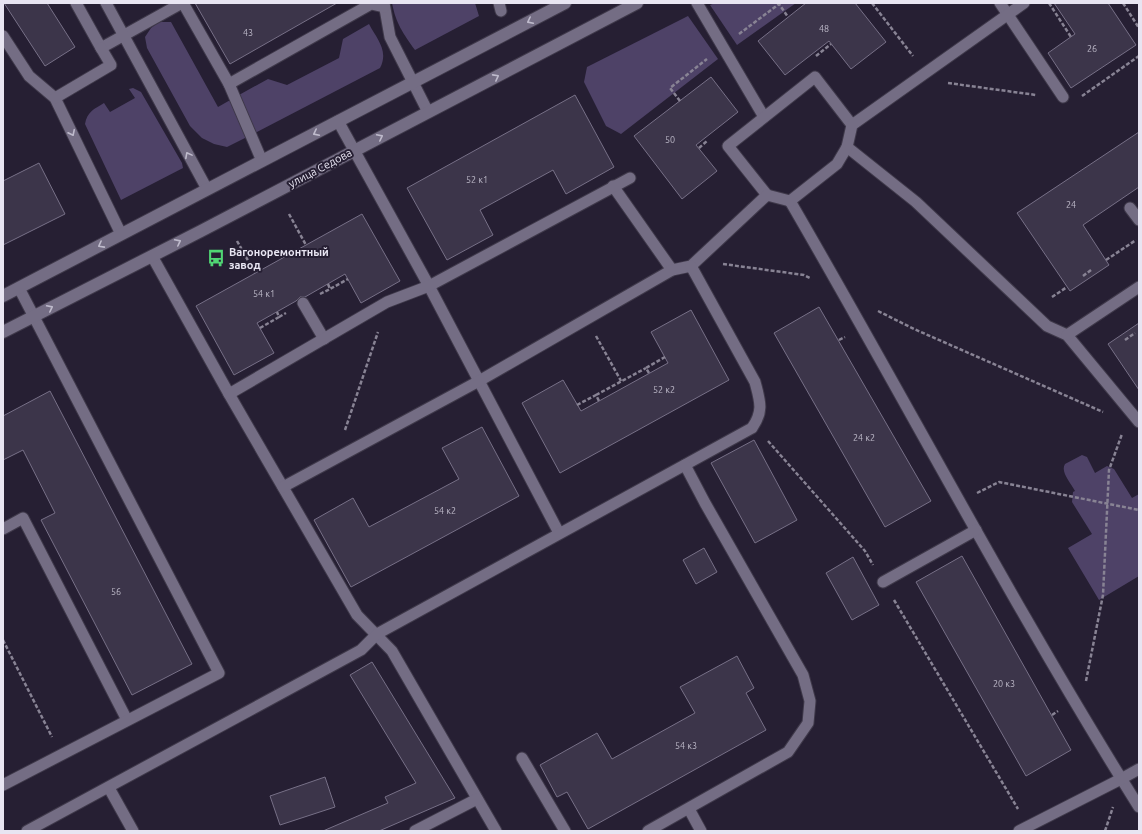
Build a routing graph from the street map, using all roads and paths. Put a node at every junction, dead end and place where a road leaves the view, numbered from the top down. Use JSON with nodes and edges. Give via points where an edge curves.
{"nodes":[{"id":1,"x":76,"y":3,"type":"edge"},
{"id":2,"x":106,"y":3,"type":"edge"},
{"id":3,"x":182,"y":3,"type":"edge"},
{"id":4,"x":565,"y":3,"type":"edge"},
{"id":5,"x":637,"y":3,"type":"edge"},
{"id":6,"x":697,"y":3,"type":"edge"},
{"id":7,"x":872,"y":3,"type":"edge"},
{"id":8,"x":1000,"y":3,"type":"edge"},
{"id":9,"x":1024,"y":3,"type":"edge"},
{"id":10,"x":1049,"y":3,"type":"edge"},
{"id":11,"x":1123,"y":3,"type":"edge"},
{"id":12,"x":371,"y":4,"type":"edge"},
{"id":13,"x":779,"y":4,"type":"dead end"},
{"id":14,"x":384,"y":5,"type":"edge"},
{"id":15,"x":1008,"y":14,"type":"junction"},
{"id":16,"x":1062,"y":15,"type":"dead end"},
{"id":17,"x":788,"y":17,"type":"dead end"},
{"id":18,"x":1058,"y":17,"type":"junction"},
{"id":19,"x":1139,"y":28,"type":"edge"},
{"id":20,"x":3,"y":36,"type":"edge"},
{"id":21,"x":124,"y":36,"type":"junction"},
{"id":22,"x":1071,"y":37,"type":"dead end"},
{"id":23,"x":831,"y":44,"type":"dead end"},
{"id":24,"x":102,"y":48,"type":"junction"},
{"id":25,"x":1139,"y":56,"type":"edge"},
{"id":26,"x":814,"y":58,"type":"dead end"},
{"id":27,"x":926,"y":72,"type":"junction"},
{"id":28,"x":413,"y":82,"type":"junction"},
{"id":29,"x":230,"y":84,"type":"junction"},
{"id":30,"x":670,"y":88,"type":"dead end"},
{"id":31,"x":1063,"y":97,"type":"junction"},
{"id":32,"x":55,"y":98,"type":"junction"},
{"id":33,"x":680,"y":101,"type":"dead end"},
{"id":34,"x":428,"y":112,"type":"junction"},
{"id":35,"x":764,"y":117,"type":"junction"},
{"id":36,"x":338,"y":122,"type":"junction"},
{"id":37,"x":852,"y":125,"type":"junction"},
{"id":38,"x":847,"y":147,"type":"junction"},
{"id":39,"x":354,"y":151,"type":"junction"},
{"id":40,"x":262,"y":161,"type":"junction"},
{"id":41,"x":630,"y":178,"type":"dead end"},
{"id":42,"x":613,"y":186,"type":"junction"},
{"id":43,"x":207,"y":189,"type":"junction"},
{"id":44,"x":767,"y":195,"type":"junction"},
{"id":45,"x":790,"y":201,"type":"junction"},
{"id":46,"x":1130,"y":208,"type":"dead end"},
{"id":47,"x":289,"y":214,"type":"dead end"},
{"id":48,"x":1139,"y":220,"type":"edge"},
{"id":49,"x":121,"y":234,"type":"junction"},
{"id":50,"x":1139,"y":238,"type":"edge"},
{"id":51,"x":237,"y":241,"type":"dead end"},
{"id":52,"x":306,"y":245,"type":"dead end"},
{"id":53,"x":152,"y":256,"type":"junction"},
{"id":54,"x":1106,"y":260,"type":"dead end"},
{"id":55,"x":691,"y":266,"type":"junction"},
{"id":56,"x":672,"y":270,"type":"junction"},
{"id":57,"x":1091,"y":270,"type":"dead end"},
{"id":58,"x":255,"y":273,"type":"dead end"},
{"id":59,"x":1083,"y":276,"type":"dead end"},
{"id":60,"x":348,"y":279,"type":"dead end"},
{"id":61,"x":328,"y":284,"type":"dead end"},
{"id":62,"x":429,"y":286,"type":"junction"},
{"id":63,"x":1067,"y":286,"type":"dead end"},
{"id":64,"x":1139,"y":287,"type":"edge"},
{"id":65,"x":19,"y":288,"type":"junction"},
{"id":66,"x":330,"y":289,"type":"junction"},
{"id":67,"x":318,"y":295,"type":"dead end"},
{"id":68,"x":845,"y":295,"type":"junction"},
{"id":69,"x":3,"y":296,"type":"edge"},
{"id":70,"x":1052,"y":297,"type":"dead end"},
{"id":71,"x":388,"y":302,"type":"junction"},
{"id":72,"x":303,"y":303,"type":"dead end"},
{"id":73,"x":277,"y":312,"type":"dead end"},
{"id":74,"x":35,"y":317,"type":"junction"},
{"id":75,"x":587,"y":319,"type":"junction"},
{"id":76,"x":260,"y":328,"type":"dead end"},
{"id":77,"x":4,"y":330,"type":"edge"},
{"id":78,"x":1135,"y":333,"type":"dead end"},
{"id":79,"x":1067,"y":335,"type":"junction"},
{"id":80,"x":324,"y":339,"type":"junction"},
{"id":81,"x":1126,"y":340,"type":"dead end"},
{"id":82,"x":665,"y":357,"type":"dead end"},
{"id":83,"x":646,"y":368,"type":"junction"},
{"id":84,"x":649,"y":373,"type":"dead end"},
{"id":85,"x":479,"y":381,"type":"junction"},
{"id":86,"x":621,"y":381,"type":"junction"},
{"id":87,"x":229,"y":394,"type":"junction"},
{"id":88,"x":596,"y":395,"type":"junction"},
{"id":89,"x":599,"y":401,"type":"dead end"},
{"id":90,"x":578,"y":405,"type":"dead end"},
{"id":91,"x":1104,"y":412,"type":"dead end"},
{"id":92,"x":1138,"y":421,"type":"edge"},
{"id":93,"x":752,"y":428,"type":"junction"},
{"id":94,"x":335,"y":459,"type":"junction"},
{"id":95,"x":685,"y":465,"type":"junction"},
{"id":96,"x":283,"y":487,"type":"junction"},
{"id":97,"x":960,"y":502,"type":"junction"},
{"id":98,"x":1108,"y":504,"type":"junction"},
{"id":99,"x":1139,"y":510,"type":"edge"},
{"id":100,"x":3,"y":529,"type":"edge"},
{"id":101,"x":976,"y":530,"type":"junction"},
{"id":102,"x":559,"y":533,"type":"junction"},
{"id":103,"x":883,"y":582,"type":"junction"},
{"id":104,"x":377,"y":634,"type":"junction"},
{"id":105,"x":3,"y":640,"type":"edge"},
{"id":106,"x":1074,"y":702,"type":"junction"},
{"id":107,"x":127,"y":720,"type":"junction"},
{"id":108,"x":61,"y":755,"type":"junction"},
{"id":109,"x":522,"y":758,"type":"dead end"},
{"id":110,"x":1139,"y":769,"type":"edge"},
{"id":111,"x":1121,"y":779,"type":"junction"},
{"id":112,"x":3,"y":784,"type":"edge"},
{"id":113,"x":109,"y":788,"type":"junction"},
{"id":114,"x":478,"y":799,"type":"junction"},
{"id":115,"x":1139,"y":808,"type":"edge"},
{"id":116,"x":689,"y":809,"type":"junction"},
{"id":117,"x":1024,"y":828,"type":"edge"},
{"id":118,"x":27,"y":831,"type":"edge"},
{"id":119,"x":133,"y":831,"type":"edge"},
{"id":120,"x":415,"y":831,"type":"edge"},
{"id":121,"x":496,"y":831,"type":"edge"},
{"id":122,"x":565,"y":831,"type":"edge"},
{"id":123,"x":648,"y":831,"type":"edge"},
{"id":124,"x":701,"y":831,"type":"edge"}],
"edges":[{"from":1,"to":24,"type":"lane"},
{"from":2,"to":21,"type":"lane"},
{"from":3,"to":21,"type":"lane"},
{"from":3,"to":29,"type":"lane"},
{"from":4,"to":28,"type":"main road","one_way":true},
{"from":34,"to":5,"type":"main road","name":"улица Седова","one_way":true},
{"from":6,"to":35,"type":"lane"},
{"from":7,"to":27,"type":"path"},
{"from":8,"to":15,"type":"lane"},
{"from":9,"to":15,"type":"lane"},
{"from":10,"to":18,"type":"path"},
{"from":11,"to":19,"type":"path"},
{"from":12,"to":14,"type":"lane"},
{"from":12,"to":29,"type":"lane"},
{"from":13,"to":17,"type":"path"},
{"from":14,"to":28,"type":"lane","via":[[390,37]]},
{"from":15,"to":27,"type":"lane"},
{"from":15,"to":31,"type":"lane"},
{"from":16,"to":18,"type":"path"},
{"from":18,"to":22,"type":"path"},
{"from":20,"to":32,"type":"lane","via":[[29,76]]},
{"from":21,"to":24,"type":"lane"},
{"from":43,"to":21,"type":"lane","one_way":true},
{"from":23,"to":26,"type":"path"},
{"from":24,"to":32,"type":"lane","via":[[111,65]]},
{"from":25,"to":31,"type":"path","via":[[1080,97],[1071,100]]},
{"from":27,"to":31,"type":"path","via":[[932,81]]},
{"from":27,"to":37,"type":"lane"},
{"from":28,"to":34,"type":"lane"},
{"from":28,"to":36,"type":"main road"},
{"from":29,"to":40,"type":"lane"},
{"from":30,"to":33,"type":"path"},
{"from":32,"to":49,"type":"lane","one_way":true},
{"from":39,"to":34,"type":"main road","name":"улица Седова","one_way":true},
{"from":35,"to":37,"type":"lane","via":[[815,77]]},
{"from":35,"to":44,"type":"lane","via":[[728,146]]},
{"from":36,"to":39,"type":"lane"},
{"from":36,"to":40,"type":"main road","one_way":true},
{"from":37,"to":38,"type":"lane"},
{"from":38,"to":45,"type":"lane","via":[[837,164]]},
{"from":38,"to":79,"type":"lane","via":[[916,202],[1047,326]]},
{"from":53,"to":39,"type":"main road","name":"улица Седова","one_way":true},
{"from":39,"to":62,"type":"lane"},
{"from":40,"to":43,"type":"main road"},
{"from":41,"to":42,"type":"lane"},
{"from":42,"to":56,"type":"lane"},
{"from":42,"to":62,"type":"lane"},
{"from":43,"to":49,"type":"main road"},
{"from":44,"to":45,"type":"lane"},
{"from":44,"to":55,"type":"lane"},
{"from":45,"to":68,"type":"lane"},
{"from":46,"to":48,"type":"lane"},
{"from":47,"to":52,"type":"path"},
{"from":49,"to":65,"type":"main road","one_way":true},
{"from":50,"to":54,"type":"path"},
{"from":51,"to":58,"type":"path"},
{"from":74,"to":53,"type":"main road","name":"улица Седова","one_way":true},
{"from":53,"to":87,"type":"lane"},
{"from":55,"to":56,"type":"lane"},
{"from":55,"to":68,"type":"path","via":[[714,263],[804,275]]},
{"from":55,"to":93,"type":"lane","via":[[755,382],[760,401],[759,418]]},
{"from":56,"to":75,"type":"lane"},
{"from":57,"to":59,"type":"path"},
{"from":60,"to":66,"type":"path"},
{"from":61,"to":66,"type":"path"},
{"from":62,"to":71,"type":"lane"},
{"from":62,"to":85,"type":"lane"},
{"from":63,"to":70,"type":"path"},
{"from":64,"to":79,"type":"lane"},
{"from":65,"to":69,"type":"main road"},
{"from":65,"to":74,"type":"lane"},
{"from":66,"to":67,"type":"path"},
{"from":68,"to":91,"type":"path","via":[[914,329]]},
{"from":68,"to":97,"type":"lane"},
{"from":71,"to":80,"type":"lane"},
{"from":71,"to":94,"type":"path"},
{"from":72,"to":80,"type":"lane"},
{"from":73,"to":76,"type":"path","via":[[279,317]]},
{"from":74,"to":77,"type":"main road","name":"улица Седова"},
{"from":74,"to":107,"type":"lane","via":[[219,673]]},
{"from":75,"to":85,"type":"lane"},
{"from":75,"to":86,"type":"path"},
{"from":78,"to":81,"type":"path"},
{"from":79,"to":92,"type":"lane"},
{"from":80,"to":87,"type":"lane"},
{"from":82,"to":83,"type":"path"},
{"from":83,"to":84,"type":"path"},
{"from":83,"to":86,"type":"path"},
{"from":85,"to":94,"type":"lane"},
{"from":85,"to":102,"type":"lane"},
{"from":86,"to":88,"type":"path"},
{"from":87,"to":96,"type":"lane"},
{"from":88,"to":89,"type":"path"},
{"from":88,"to":90,"type":"path"},
{"from":92,"to":98,"type":"path","via":[[1126,422],[1109,470]]},
{"from":93,"to":95,"type":"lane"},
{"from":93,"to":103,"type":"path","via":[[761,434],[865,551]]},
{"from":94,"to":96,"type":"lane"},
{"from":95,"to":102,"type":"lane"},
{"from":95,"to":116,"type":"lane","via":[[803,675],[810,701],[808,723],[788,752]]},
{"from":96,"to":104,"type":"lane","via":[[357,615]]},
{"from":97,"to":98,"type":"path","via":[[999,482]]},
{"from":97,"to":101,"type":"lane"},
{"from":98,"to":99,"type":"path"},
{"from":98,"to":106,"type":"path","via":[[1102,595],[1086,683]]},
{"from":100,"to":107,"type":"lane","via":[[23,518]]},
{"from":101,"to":103,"type":"lane"},
{"from":101,"to":106,"type":"lane"},
{"from":102,"to":104,"type":"lane"},
{"from":103,"to":117,"type":"path"},
{"from":104,"to":113,"type":"lane","via":[[361,650]]},
{"from":104,"to":114,"type":"lane","via":[[392,651]]},
{"from":105,"to":108,"type":"path"},
{"from":106,"to":111,"type":"lane"},
{"from":107,"to":108,"type":"lane"},
{"from":108,"to":112,"type":"lane"},
{"from":109,"to":122,"type":"lane"},
{"from":110,"to":111,"type":"lane"},
{"from":111,"to":115,"type":"lane"},
{"from":111,"to":117,"type":"lane"},
{"from":113,"to":118,"type":"lane"},
{"from":113,"to":119,"type":"lane"},
{"from":114,"to":120,"type":"lane"},
{"from":114,"to":121,"type":"lane"},
{"from":116,"to":123,"type":"lane"},
{"from":116,"to":124,"type":"lane"}]}
